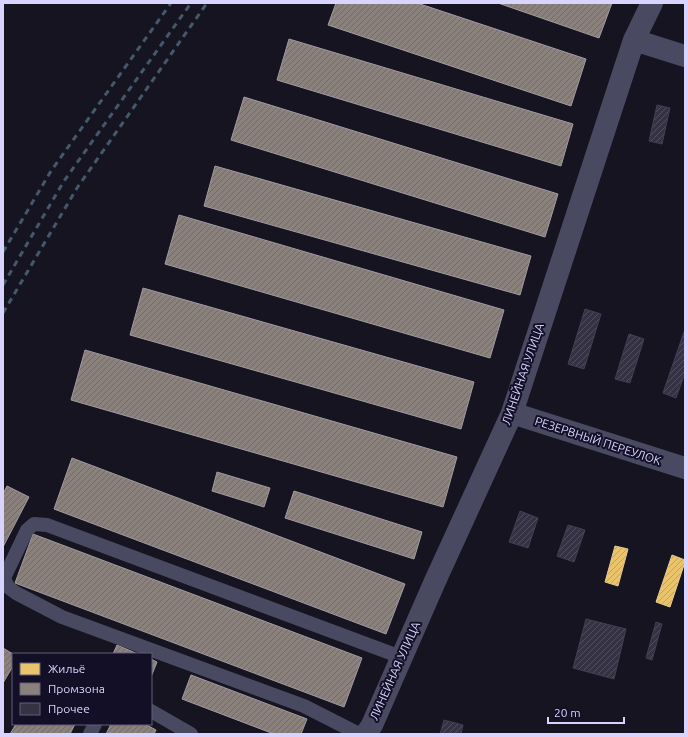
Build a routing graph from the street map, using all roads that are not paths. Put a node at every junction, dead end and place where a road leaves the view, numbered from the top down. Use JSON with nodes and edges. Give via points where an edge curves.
{"nodes":[{"id":1,"x":652,"y":3,"type":"edge"},
{"id":2,"x":634,"y":40,"type":"junction"},
{"id":3,"x":685,"y":56,"type":"edge"},
{"id":4,"x":512,"y":413,"type":"junction"},
{"id":5,"x":685,"y":468,"type":"edge"},
{"id":6,"x":401,"y":657,"type":"junction"},
{"id":7,"x":152,"y":712,"type":"edge"},
{"id":8,"x":94,"y":725,"type":"edge"},
{"id":9,"x":175,"y":730,"type":"edge"},
{"id":10,"x":90,"y":734,"type":"edge"},
{"id":11,"x":191,"y":734,"type":"edge"},
{"id":12,"x":358,"y":734,"type":"edge"},
{"id":13,"x":366,"y":734,"type":"edge"}],
"edges":[{"from":1,"to":2,"type":"street","name":"ЛИНЕЙНАЯ УЛИЦА"},
{"from":2,"to":3,"type":"street"},
{"from":2,"to":4,"type":"street","name":"ЛИНЕЙНАЯ УЛИЦА"},
{"from":4,"to":5,"type":"street","name":"РЕЗЕРВНЫЙ ПЕРЕУЛОК"},
{"from":4,"to":6,"type":"street","name":"ЛИНЕЙНАЯ УЛИЦА"},
{"from":6,"to":12,"type":"lane","via":[[47,525],[34,524],[28,530],[4,578],[8,587],[16,593],[62,617],[304,706]]},
{"from":6,"to":13,"type":"street","name":"ЛИНЕЙНАЯ УЛИЦА"},
{"from":7,"to":9,"type":"lane"},
{"from":8,"to":10,"type":"lane"},
{"from":9,"to":11,"type":"lane"}]}
